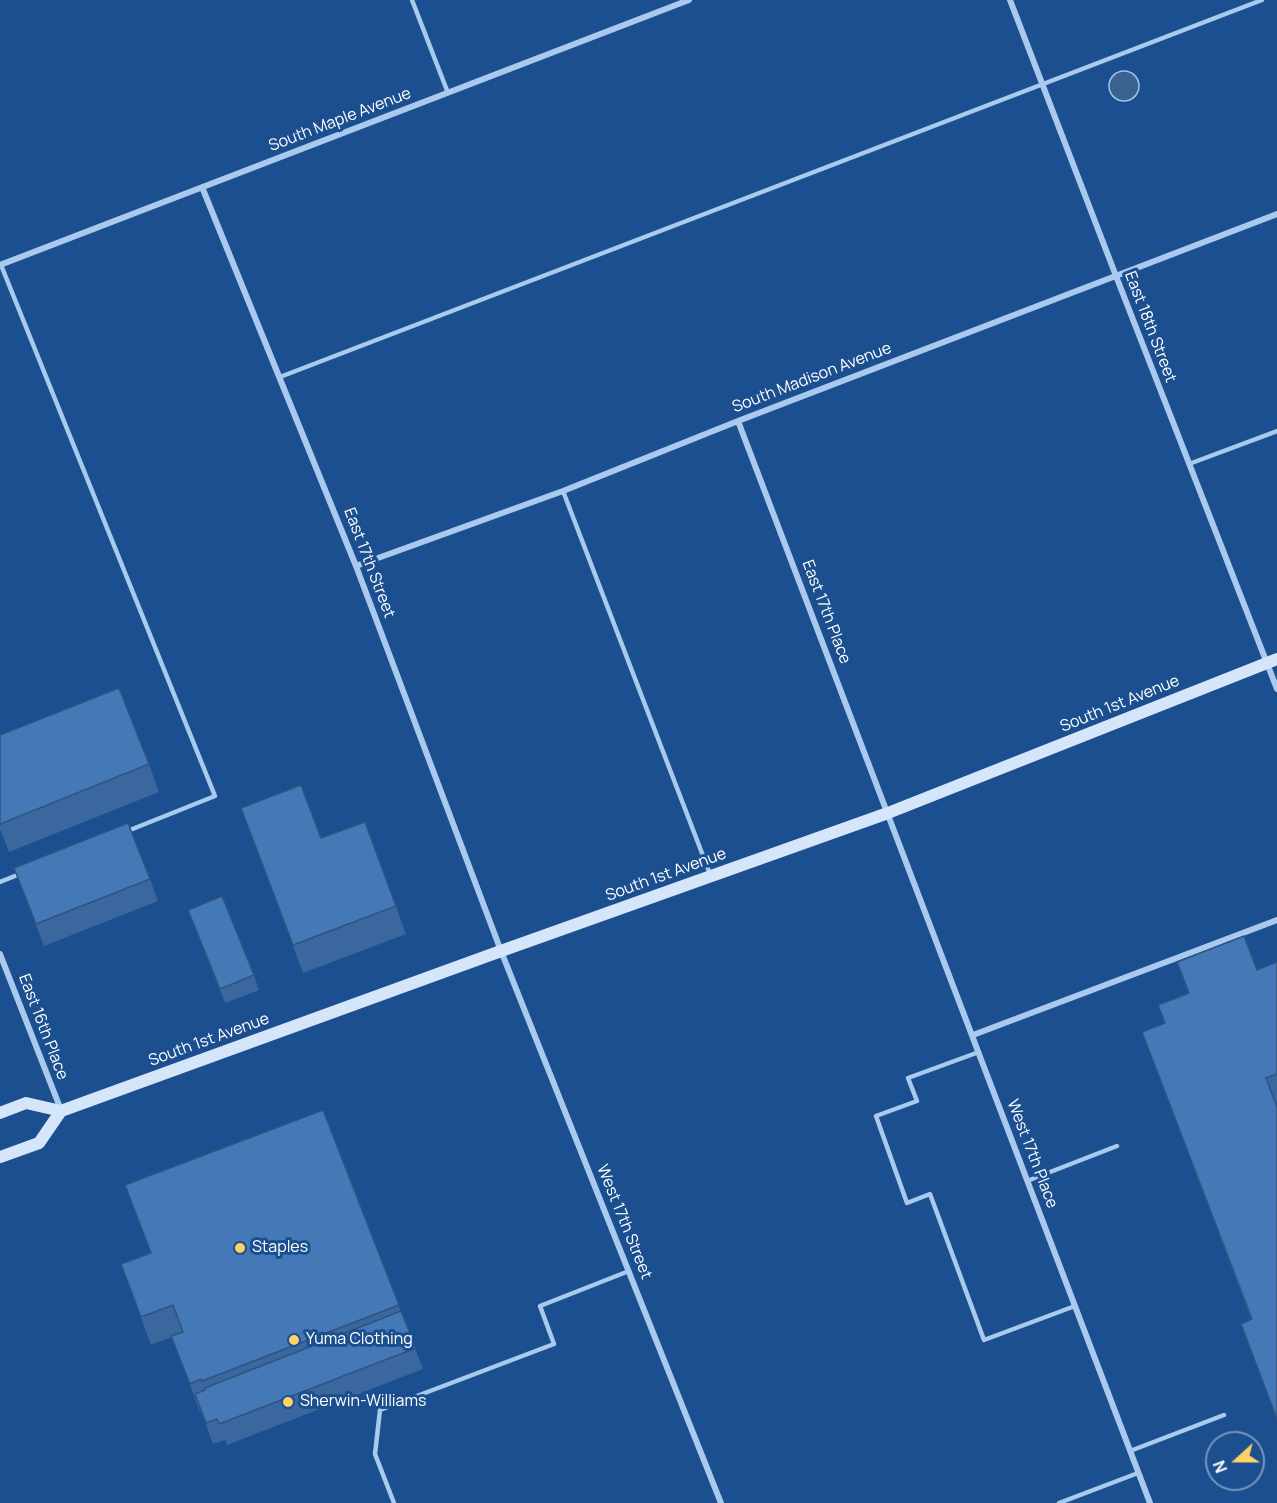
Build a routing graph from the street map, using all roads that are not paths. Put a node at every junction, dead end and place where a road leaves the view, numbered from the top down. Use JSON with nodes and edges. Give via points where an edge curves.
{"nodes":[{"id":1,"x":412,"y":0,"type":"edge"},
{"id":2,"x":689,"y":0,"type":"edge"},
{"id":3,"x":1010,"y":0,"type":"edge"},
{"id":4,"x":1262,"y":0,"type":"edge"},
{"id":5,"x":1042,"y":84,"type":"junction"},
{"id":6,"x":448,"y":93,"type":"junction"},
{"id":7,"x":202,"y":187,"type":"junction"},
{"id":8,"x":1277,"y":214,"type":"edge"},
{"id":9,"x":1,"y":265,"type":"edge"},
{"id":10,"x":1116,"y":276,"type":"junction"},
{"id":11,"x":280,"y":377,"type":"junction"},
{"id":12,"x":738,"y":421,"type":"junction"},
{"id":13,"x":1277,"y":431,"type":"edge"},
{"id":14,"x":1189,"y":465,"type":"junction"},
{"id":15,"x":563,"y":491,"type":"junction"},
{"id":16,"x":356,"y":566,"type":"junction"},
{"id":17,"x":1272,"y":661,"type":"edge"},
{"id":18,"x":1277,"y":689,"type":"edge"},
{"id":19,"x":888,"y":813,"type":"junction"},
{"id":20,"x":118,"y":835,"type":"edge"},
{"id":21,"x":21,"y":873,"type":"edge"},
{"id":22,"x":711,"y":877,"type":"junction"},
{"id":23,"x":0,"y":882,"type":"edge"},
{"id":24,"x":1277,"y":920,"type":"edge"},
{"id":25,"x":501,"y":951,"type":"junction"},
{"id":26,"x":0,"y":954,"type":"edge"},
{"id":27,"x":973,"y":1035,"type":"junction"},
{"id":28,"x":979,"y":1052,"type":"junction"},
{"id":29,"x":61,"y":1111,"type":"junction"},
{"id":30,"x":0,"y":1113,"type":"edge"},
{"id":31,"x":1117,"y":1146,"type":"dead end"},
{"id":32,"x":0,"y":1157,"type":"edge"},
{"id":33,"x":1028,"y":1181,"type":"junction"},
{"id":34,"x":628,"y":1271,"type":"junction"},
{"id":35,"x":1075,"y":1306,"type":"junction"},
{"id":36,"x":1224,"y":1415,"type":"dead end"},
{"id":37,"x":1130,"y":1451,"type":"junction"},
{"id":38,"x":1138,"y":1473,"type":"junction"},
{"id":39,"x":394,"y":1503,"type":"edge"},
{"id":40,"x":721,"y":1503,"type":"edge"},
{"id":41,"x":1059,"y":1503,"type":"edge"},
{"id":42,"x":1150,"y":1503,"type":"edge"}],
"edges":[{"from":1,"to":6,"type":"lane"},
{"from":2,"to":6,"type":"street","name":"South Maple Avenue"},
{"from":3,"to":5,"type":"street","name":"East 18th Street"},
{"from":4,"to":5,"type":"lane"},
{"from":5,"to":10,"type":"street","name":"East 18th Street"},
{"from":5,"to":11,"type":"lane"},
{"from":6,"to":7,"type":"street","name":"South Maple Avenue"},
{"from":7,"to":9,"type":"street","name":"South Maple Avenue"},
{"from":7,"to":11,"type":"street","name":"East 17th Street"},
{"from":8,"to":10,"type":"street","name":"South Madison Avenue"},
{"from":9,"to":20,"type":"lane","via":[[215,796]]},
{"from":10,"to":12,"type":"street","name":"South Madison Avenue"},
{"from":10,"to":14,"type":"street","name":"East 18th Street"},
{"from":11,"to":16,"type":"street","name":"East 17th Street"},
{"from":12,"to":15,"type":"street","name":"South Madison Avenue"},
{"from":12,"to":19,"type":"street","name":"East 17th Place"},
{"from":13,"to":14,"type":"lane"},
{"from":14,"to":17,"type":"street","name":"East 18th Street"},
{"from":15,"to":16,"type":"street","name":"South Madison Avenue"},
{"from":15,"to":22,"type":"lane"},
{"from":16,"to":25,"type":"street","name":"East 17th Street"},
{"from":17,"to":18,"type":"street","name":"East 18th Street"},
{"from":17,"to":19,"type":"street","name":"South 1st Avenue"},
{"from":19,"to":22,"type":"street","name":"South 1st Avenue"},
{"from":19,"to":27,"type":"street","name":"West 17th Place"},
{"from":21,"to":23,"type":"lane"},
{"from":22,"to":25,"type":"street","name":"South 1st Avenue"},
{"from":24,"to":27,"type":"street"},
{"from":25,"to":29,"type":"street","name":"South 1st Avenue"},
{"from":25,"to":34,"type":"street","name":"West 17th Street"},
{"from":26,"to":29,"type":"street","name":"East 16th Place"},
{"from":27,"to":28,"type":"street","name":"West 17th Place"},
{"from":28,"to":33,"type":"street","name":"West 17th Place"},
{"from":28,"to":35,"type":"lane","via":[[908,1078],[917,1101],[876,1116],[907,1203],[930,1194],[984,1340]]},
{"from":29,"to":30,"type":"street","via":[[26,1103]]},
{"from":29,"to":32,"type":"street","via":[[39,1143]]},
{"from":31,"to":33,"type":"lane"},
{"from":33,"to":35,"type":"street","name":"West 17th Place"},
{"from":34,"to":39,"type":"lane","via":[[540,1306],[554,1344],[380,1410],[375,1454]]},
{"from":34,"to":40,"type":"street","name":"West 17th Street"},
{"from":35,"to":37,"type":"street","name":"West 17th Place"},
{"from":36,"to":37,"type":"lane"},
{"from":37,"to":38,"type":"street","name":"West 17th Place"},
{"from":38,"to":41,"type":"lane"},
{"from":38,"to":42,"type":"street","name":"West 17th Place"}]}
